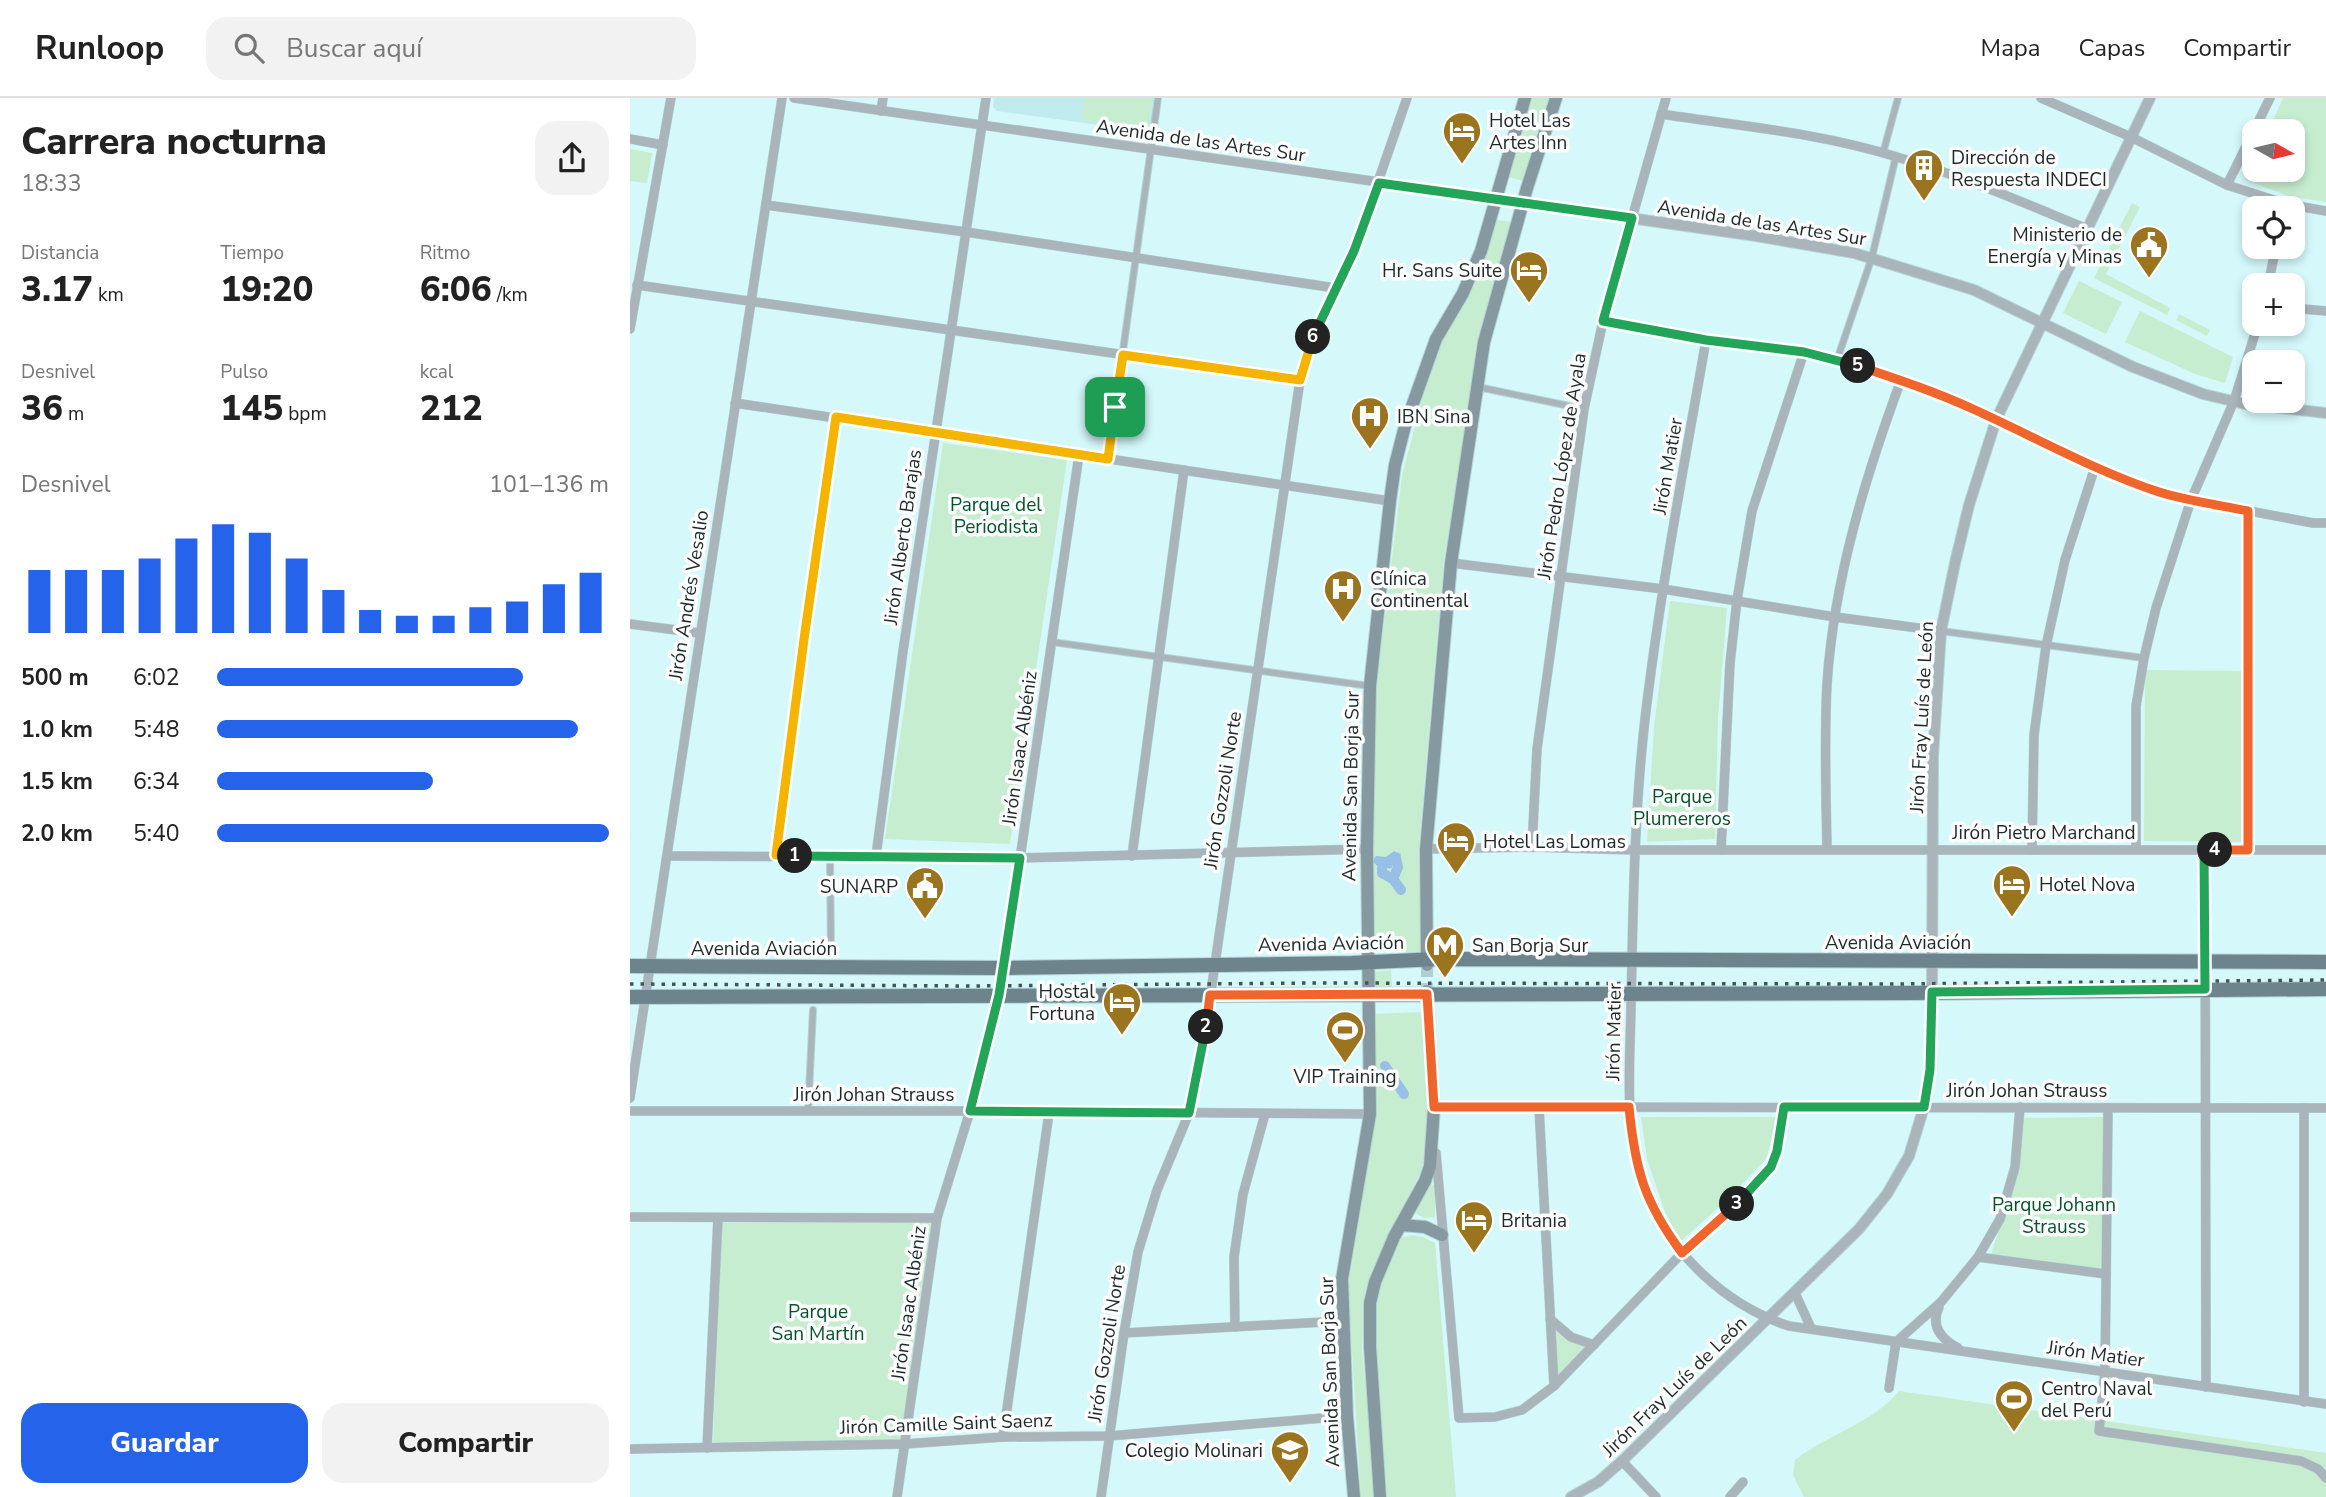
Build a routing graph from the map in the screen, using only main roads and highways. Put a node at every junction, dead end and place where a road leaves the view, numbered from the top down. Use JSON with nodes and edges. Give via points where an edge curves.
{"nodes":[{"id":1,"x":1525,"y":98,"type":"edge"},
{"id":2,"x":1556,"y":98,"type":"edge"},
{"id":3,"x":1369,"y":962,"type":"junction"},
{"id":4,"x":1427,"y":962,"type":"junction"},
{"id":5,"x":2326,"y":962,"type":"edge"},
{"id":6,"x":630,"y":966,"type":"edge"},
{"id":7,"x":2326,"y":989,"type":"edge"},
{"id":8,"x":1427,"y":992,"type":"junction"},
{"id":9,"x":1370,"y":995,"type":"junction"},
{"id":10,"x":637,"y":997,"type":"edge"},
{"id":11,"x":1401,"y":1225,"type":"junction"},
{"id":12,"x":1442,"y":1235,"type":"road end"},
{"id":13,"x":1354,"y":1497,"type":"edge"},
{"id":14,"x":1380,"y":1497,"type":"edge"}],
"edges":[{"from":1,"to":3,"type":"main road","name":"Avenida San Borja Sur","via":[[1481,251],[1436,340],[1398,452],[1370,686]]},
{"from":2,"to":4,"type":"main road","via":[[1484,342],[1451,563],[1426,849]]},
{"from":3,"to":4,"type":"main road","name":"Avenida Aviación"},
{"from":3,"to":6,"type":"main road","name":"Avenida Aviación","via":[[1004,968]]},
{"from":3,"to":9,"type":"main road","name":"Avenida San Borja Sur"},
{"from":4,"to":5,"type":"main road","name":"Avenida Aviación"},
{"from":7,"to":8,"type":"main road"},
{"from":8,"to":9,"type":"main road"},
{"from":8,"to":11,"type":"main road","via":[[1434,1107],[1430,1166]]},
{"from":9,"to":10,"type":"main road"},
{"from":9,"to":13,"type":"main road","name":"Avenida San Borja Sur","via":[[1370,1114],[1342,1279]]},
{"from":11,"to":12,"type":"main road","via":[[1425,1227]]},
{"from":11,"to":14,"type":"main road","via":[[1370,1303]]}]}
